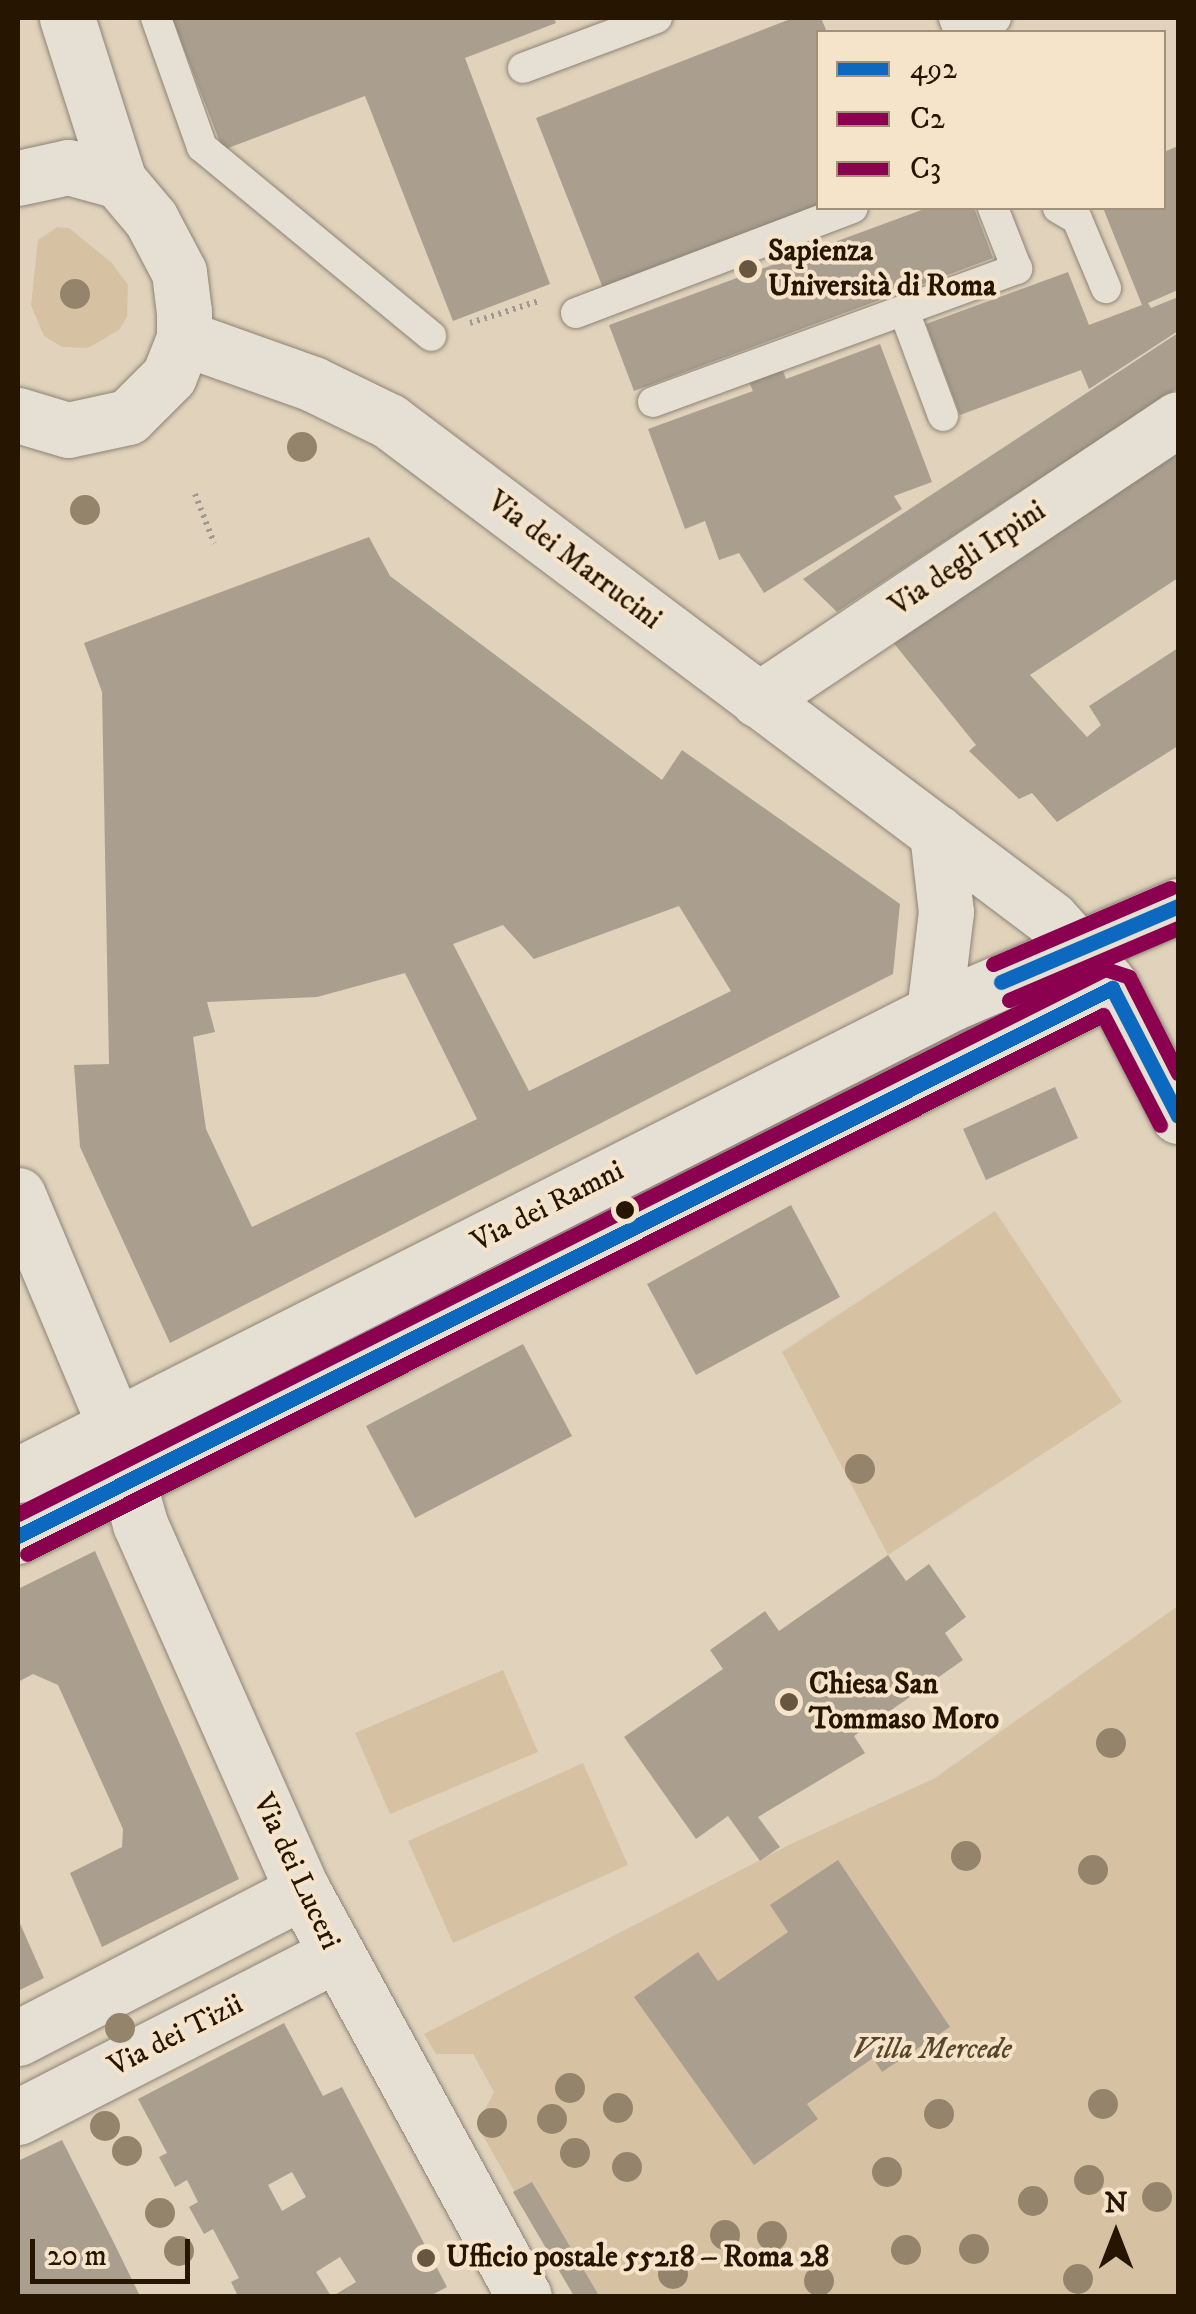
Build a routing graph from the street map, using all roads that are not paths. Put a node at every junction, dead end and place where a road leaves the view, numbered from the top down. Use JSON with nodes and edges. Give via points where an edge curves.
{"nodes":[{"id":1,"x":67,"y":18,"type":"edge"},
{"id":2,"x":156,"y":18,"type":"edge"},
{"id":3,"x":657,"y":18,"type":"edge"},
{"id":4,"x":996,"y":18,"type":"edge"},
{"id":5,"x":958,"y":27,"type":"edge"},
{"id":6,"x":523,"y":68,"type":"dead end"},
{"id":7,"x":18,"y":178,"type":"edge"},
{"id":8,"x":119,"y":182,"type":"junction"},
{"id":9,"x":848,"y":210,"type":"edge"},
{"id":10,"x":994,"y":210,"type":"edge"},
{"id":11,"x":1061,"y":210,"type":"edge"},
{"id":12,"x":1106,"y":288,"type":"dead end"},
{"id":13,"x":904,"y":310,"type":"junction"},
{"id":14,"x":576,"y":313,"type":"road end"},
{"id":15,"x":431,"y":336,"type":"road end"},
{"id":16,"x":184,"y":338,"type":"junction"},
{"id":17,"x":654,"y":402,"type":"dead end"},
{"id":18,"x":943,"y":416,"type":"dead end"},
{"id":19,"x":1178,"y":419,"type":"edge"},
{"id":20,"x":21,"y":427,"type":"edge"},
{"id":21,"x":758,"y":700,"type":"junction"},
{"id":22,"x":937,"y":833,"type":"junction"},
{"id":23,"x":1178,"y":906,"type":"edge"},
{"id":24,"x":1097,"y":967,"type":"junction"},
{"id":25,"x":934,"y":1012,"type":"junction"},
{"id":26,"x":1178,"y":1116,"type":"edge"},
{"id":27,"x":18,"y":1196,"type":"edge"},
{"id":28,"x":112,"y":1428,"type":"junction"},
{"id":29,"x":18,"y":1475,"type":"edge"},
{"id":30,"x":125,"y":1480,"type":"junction"},
{"id":31,"x":18,"y":1536,"type":"edge"},
{"id":32,"x":303,"y":1891,"type":"junction"},
{"id":33,"x":334,"y":1955,"type":"junction"},
{"id":34,"x":18,"y":2038,"type":"edge"},
{"id":35,"x":18,"y":2117,"type":"edge"},
{"id":36,"x":524,"y":2296,"type":"edge"}],
"edges":[{"from":1,"to":8,"type":"street"},
{"from":2,"to":15,"type":"lane","via":[[202,147]]},
{"from":3,"to":6,"type":"lane"},
{"from":4,"to":5,"type":"lane"},
{"from":7,"to":8,"type":"street","via":[[68,167]]},
{"from":8,"to":16,"type":"street","via":[[152,220],[178,272]]},
{"from":9,"to":14,"type":"lane"},
{"from":10,"to":13,"type":"lane","via":[[1017,269]]},
{"from":11,"to":12,"type":"lane","via":[[1078,220]]},
{"from":13,"to":17,"type":"lane"},
{"from":13,"to":18,"type":"lane"},
{"from":16,"to":20,"type":"street","via":[[159,393],[128,416],[78,430]]},
{"from":16,"to":21,"type":"street","name":"Via dei Marrucini","via":[[271,367],[388,421]]},
{"from":19,"to":21,"type":"street","name":"Via degli Irpini"},
{"from":21,"to":22,"type":"street","name":"Via dei Marrucini"},
{"from":22,"to":24,"type":"street","name":"Via dei Marrucini"},
{"from":22,"to":25,"type":"street","via":[[946,912]]},
{"from":23,"to":24,"type":"street"},
{"from":24,"to":25,"type":"street","name":"Via dei Ramni"},
{"from":24,"to":26,"type":"street","name":"Via dei Marrucini"},
{"from":24,"to":30,"type":"street","name":"Via dei Ramni"},
{"from":25,"to":28,"type":"street","name":"Via dei Ramni"},
{"from":27,"to":28,"type":"street","name":"Via dei Luceri"},
{"from":28,"to":29,"type":"street","name":"Via dei Ramni"},
{"from":28,"to":30,"type":"street","name":"Via dei Luceri"},
{"from":30,"to":31,"type":"street","name":"Via dei Ramni"},
{"from":30,"to":32,"type":"street","name":"Via dei Luceri"},
{"from":32,"to":33,"type":"street","name":"Via dei Luceri"},
{"from":32,"to":34,"type":"street"},
{"from":33,"to":35,"type":"street","name":"Via dei Tizii"},
{"from":33,"to":36,"type":"street","name":"Via dei Luceri"}]}
